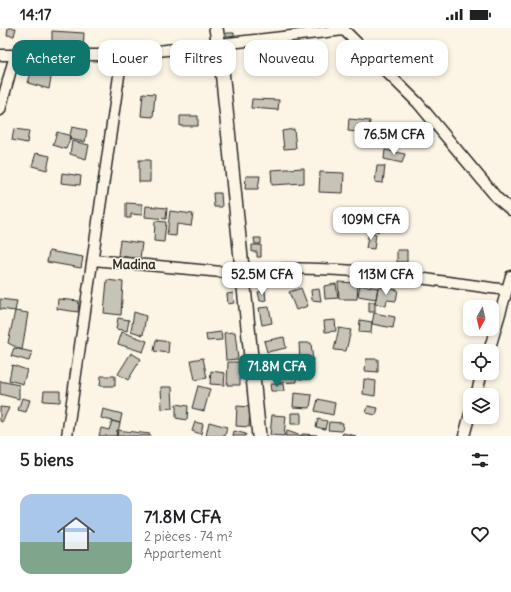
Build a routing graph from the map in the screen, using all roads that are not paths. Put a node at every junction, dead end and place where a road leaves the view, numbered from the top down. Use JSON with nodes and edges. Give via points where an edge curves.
{"nodes":[{"id":1,"x":216,"y":28,"type":"edge"},
{"id":2,"x":218,"y":40,"type":"edge"},
{"id":3,"x":236,"y":42,"type":"edge"},
{"id":4,"x":0,"y":55,"type":"edge"},
{"id":5,"x":12,"y":55,"type":"edge"},
{"id":6,"x":12,"y":66,"type":"edge"},
{"id":7,"x":119,"y":76,"type":"edge"},
{"id":8,"x":222,"y":76,"type":"edge"},
{"id":9,"x":0,"y":110,"type":"edge"},
{"id":10,"x":511,"y":210,"type":"edge"},
{"id":11,"x":92,"y":260,"type":"junction"},
{"id":12,"x":243,"y":274,"type":"junction"},
{"id":13,"x":511,"y":276,"type":"edge"},
{"id":14,"x":507,"y":290,"type":"junction"},
{"id":15,"x":491,"y":344,"type":"edge"},
{"id":16,"x":467,"y":424,"type":"edge"},
{"id":17,"x":67,"y":436,"type":"edge"},
{"id":18,"x":259,"y":436,"type":"edge"},
{"id":19,"x":464,"y":436,"type":"edge"}],
"edges":[{"from":1,"to":2,"type":"street"},
{"from":3,"to":10,"type":"street","via":[[344,30],[418,102],[497,198]]},
{"from":4,"to":5,"type":"street"},
{"from":6,"to":9,"type":"street"},
{"from":7,"to":11,"type":"street"},
{"from":8,"to":12,"type":"street"},
{"from":11,"to":12,"type":"street"},
{"from":11,"to":17,"type":"street"},
{"from":12,"to":14,"type":"street","via":[[288,268],[342,270]]},
{"from":12,"to":18,"type":"street"},
{"from":13,"to":14,"type":"street"},
{"from":14,"to":15,"type":"street"},
{"from":16,"to":19,"type":"street"}]}
